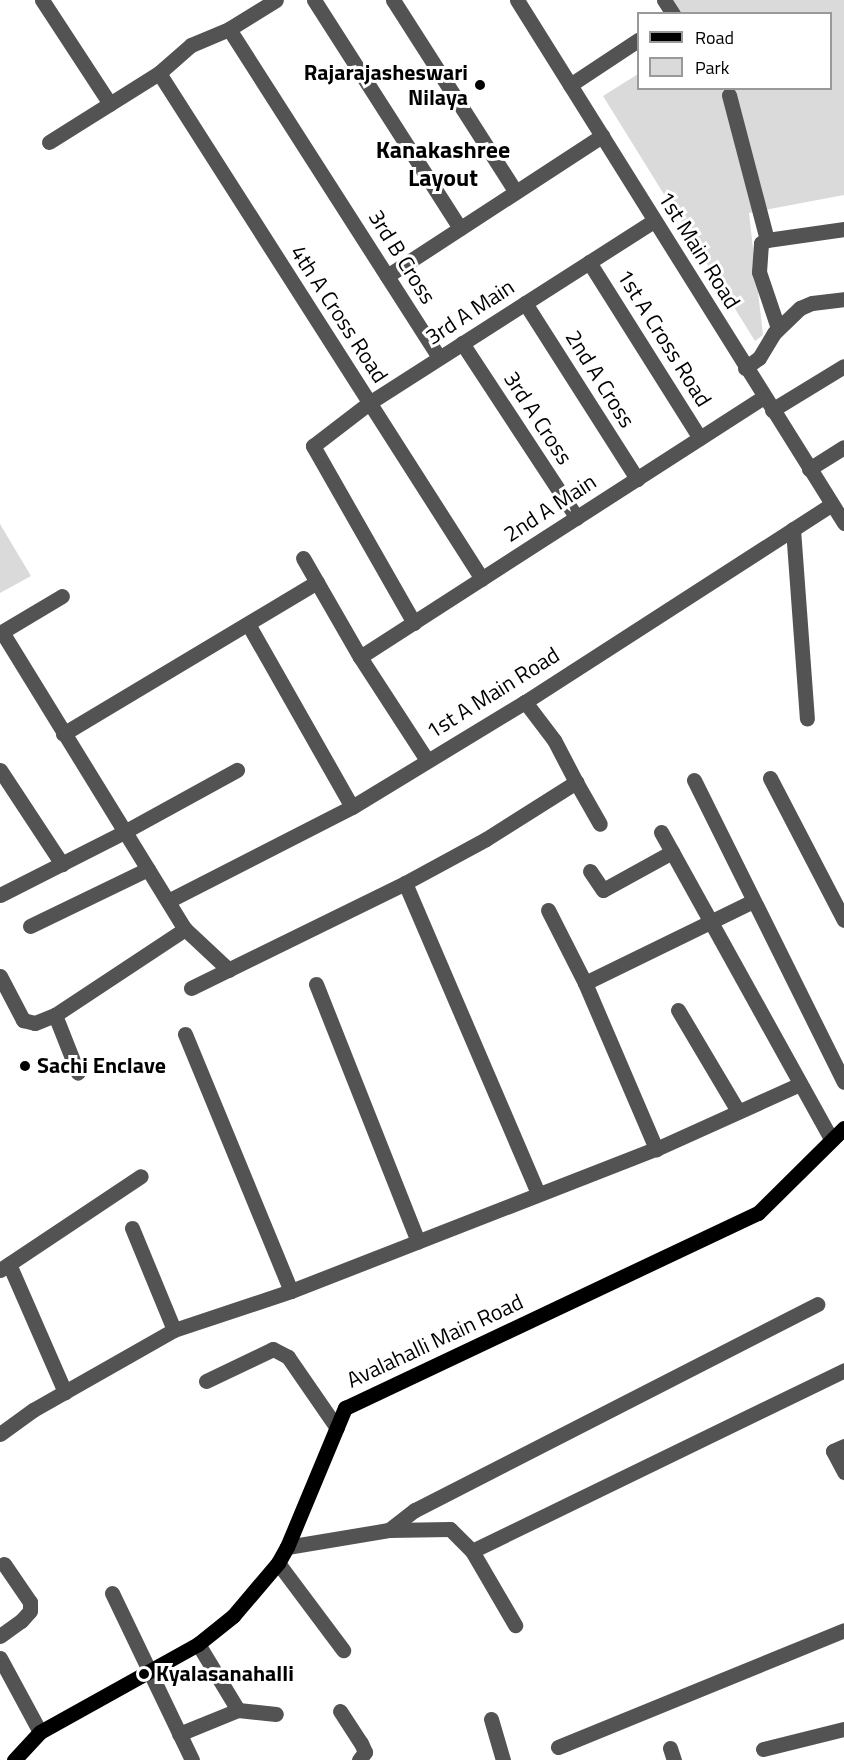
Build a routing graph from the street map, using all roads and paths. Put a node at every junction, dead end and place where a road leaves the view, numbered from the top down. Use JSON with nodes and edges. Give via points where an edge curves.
{"nodes":[{"id":1,"x":42,"y":0,"type":"edge"},
{"id":2,"x":276,"y":0,"type":"edge"},
{"id":3,"x":314,"y":0,"type":"edge"},
{"id":4,"x":393,"y":0,"type":"edge"},
{"id":5,"x":517,"y":0,"type":"edge"},
{"id":6,"x":229,"y":29,"type":"junction"},
{"id":7,"x":637,"y":41,"type":"edge"},
{"id":8,"x":159,"y":73,"type":"junction"},
{"id":9,"x":570,"y":85,"type":"junction"},
{"id":10,"x":729,"y":95,"type":"dead end"},
{"id":11,"x":110,"y":104,"type":"junction"},
{"id":12,"x":602,"y":136,"type":"junction"},
{"id":13,"x":49,"y":142,"type":"dead end"},
{"id":14,"x":515,"y":191,"type":"junction"},
{"id":15,"x":654,"y":221,"type":"junction"},
{"id":16,"x":460,"y":228,"type":"junction"},
{"id":17,"x":844,"y":230,"type":"edge"},
{"id":18,"x":767,"y":240,"type":"junction"},
{"id":19,"x":589,"y":262,"type":"junction"},
{"id":20,"x":387,"y":276,"type":"junction"},
{"id":21,"x":844,"y":299,"type":"edge"},
{"id":22,"x":525,"y":303,"type":"junction"},
{"id":23,"x":778,"y":328,"type":"junction"},
{"id":24,"x":462,"y":343,"type":"junction"},
{"id":25,"x":439,"y":358,"type":"junction"},
{"id":26,"x":844,"y":366,"type":"edge"},
{"id":27,"x":746,"y":368,"type":"junction"},
{"id":28,"x":369,"y":402,"type":"junction"},
{"id":29,"x":768,"y":404,"type":"junction"},
{"id":30,"x":700,"y":438,"type":"junction"},
{"id":31,"x":844,"y":447,"type":"edge"},
{"id":32,"x":808,"y":469,"type":"junction"},
{"id":33,"x":637,"y":479,"type":"junction"},
{"id":34,"x":831,"y":505,"type":"junction"},
{"id":35,"x":577,"y":518,"type":"junction"},
{"id":36,"x":844,"y":523,"type":"edge"},
{"id":37,"x":793,"y":530,"type":"junction"},
{"id":38,"x":303,"y":558,"type":"dead end"},
{"id":39,"x":482,"y":579,"type":"junction"},
{"id":40,"x":317,"y":582,"type":"junction"},
{"id":41,"x":62,"y":596,"type":"dead end"},
{"id":42,"x":414,"y":623,"type":"junction"},
{"id":43,"x":248,"y":624,"type":"junction"},
{"id":44,"x":1,"y":632,"type":"edge"},
{"id":45,"x":360,"y":657,"type":"junction"},
{"id":46,"x":525,"y":702,"type":"junction"},
{"id":47,"x":807,"y":718,"type":"dead end"},
{"id":48,"x":63,"y":734,"type":"junction"},
{"id":49,"x":427,"y":760,"type":"junction"},
{"id":50,"x":0,"y":770,"type":"edge"},
{"id":51,"x":237,"y":770,"type":"dead end"},
{"id":52,"x":770,"y":778,"type":"dead end"},
{"id":53,"x":694,"y":780,"type":"dead end"},
{"id":54,"x":576,"y":782,"type":"junction"},
{"id":55,"x":352,"y":807,"type":"junction"},
{"id":56,"x":600,"y":824,"type":"dead end"},
{"id":57,"x":124,"y":832,"type":"junction"},
{"id":58,"x":661,"y":832,"type":"dead end"},
{"id":59,"x":672,"y":852,"type":"junction"},
{"id":60,"x":62,"y":864,"type":"junction"},
{"id":61,"x":148,"y":869,"type":"junction"},
{"id":62,"x":590,"y":870,"type":"dead end"},
{"id":63,"x":405,"y":883,"type":"junction"},
{"id":64,"x":0,"y":895,"type":"edge"},
{"id":65,"x":168,"y":901,"type":"junction"},
{"id":66,"x":753,"y":901,"type":"junction"},
{"id":67,"x":548,"y":910,"type":"dead end"},
{"id":68,"x":844,"y":920,"type":"edge"},
{"id":69,"x":711,"y":922,"type":"junction"},
{"id":70,"x":30,"y":926,"type":"dead end"},
{"id":71,"x":185,"y":929,"type":"junction"},
{"id":72,"x":229,"y":970,"type":"junction"},
{"id":73,"x":0,"y":976,"type":"edge"},
{"id":74,"x":316,"y":984,"type":"dead end"},
{"id":75,"x":585,"y":984,"type":"junction"},
{"id":76,"x":191,"y":988,"type":"dead end"},
{"id":77,"x":678,"y":1010,"type":"dead end"},
{"id":78,"x":55,"y":1015,"type":"junction"},
{"id":79,"x":185,"y":1034,"type":"dead end"},
{"id":80,"x":78,"y":1073,"type":"dead end"},
{"id":81,"x":844,"y":1082,"type":"edge"},
{"id":82,"x":800,"y":1084,"type":"junction"},
{"id":83,"x":738,"y":1111,"type":"junction"},
{"id":84,"x":844,"y":1128,"type":"edge"},
{"id":85,"x":832,"y":1140,"type":"junction"},
{"id":86,"x":656,"y":1149,"type":"junction"},
{"id":87,"x":141,"y":1176,"type":"dead end"},
{"id":88,"x":538,"y":1194,"type":"junction"},
{"id":89,"x":132,"y":1228,"type":"dead end"},
{"id":90,"x":418,"y":1242,"type":"junction"},
{"id":91,"x":4,"y":1267,"type":"edge"},
{"id":92,"x":291,"y":1291,"type":"junction"},
{"id":93,"x":817,"y":1304,"type":"dead end"},
{"id":94,"x":174,"y":1330,"type":"junction"},
{"id":95,"x":844,"y":1370,"type":"edge"},
{"id":96,"x":206,"y":1381,"type":"dead end"},
{"id":97,"x":64,"y":1392,"type":"junction"},
{"id":98,"x":337,"y":1428,"type":"junction"},
{"id":99,"x":0,"y":1434,"type":"edge"},
{"id":100,"x":844,"y":1446,"type":"edge"},
{"id":101,"x":844,"y":1472,"type":"edge"},
{"id":102,"x":389,"y":1530,"type":"junction"},
{"id":103,"x":287,"y":1547,"type":"junction"},
{"id":104,"x":472,"y":1551,"type":"junction"},
{"id":105,"x":278,"y":1563,"type":"junction"},
{"id":106,"x":4,"y":1564,"type":"dead end"},
{"id":107,"x":112,"y":1593,"type":"dead end"},
{"id":108,"x":515,"y":1625,"type":"dead end"},
{"id":109,"x":844,"y":1630,"type":"edge"},
{"id":110,"x":0,"y":1636,"type":"edge"},
{"id":111,"x":198,"y":1644,"type":"junction"},
{"id":112,"x":343,"y":1650,"type":"dead end"},
{"id":113,"x":0,"y":1658,"type":"edge"},
{"id":114,"x":150,"y":1670,"type":"junction"},
{"id":115,"x":238,"y":1710,"type":"junction"},
{"id":116,"x":340,"y":1711,"type":"dead end"},
{"id":117,"x":276,"y":1714,"type":"dead end"},
{"id":118,"x":491,"y":1719,"type":"dead end"},
{"id":119,"x":844,"y":1729,"type":"edge"},
{"id":120,"x":40,"y":1732,"type":"junction"},
{"id":121,"x":179,"y":1734,"type":"junction"},
{"id":122,"x":558,"y":1747,"type":"dead end"},
{"id":123,"x":763,"y":1749,"type":"dead end"},
{"id":124,"x":14,"y":1760,"type":"edge"},
{"id":125,"x":192,"y":1760,"type":"edge"},
{"id":126,"x":359,"y":1760,"type":"edge"},
{"id":127,"x":503,"y":1760,"type":"edge"}],
"edges":[{"from":1,"to":11,"type":"street"},
{"from":2,"to":6,"type":"street"},
{"from":3,"to":16,"type":"street"},
{"from":4,"to":14,"type":"street"},
{"from":5,"to":9,"type":"street","name":"1st Main Road"},
{"from":6,"to":8,"type":"street","via":[[191,45]]},
{"from":6,"to":20,"type":"street","name":"3rd B Cross"},
{"from":7,"to":9,"type":"street"},
{"from":8,"to":11,"type":"street"},
{"from":8,"to":28,"type":"street","name":"4th A Cross Road"},
{"from":9,"to":12,"type":"street","name":"1st Main Road"},
{"from":10,"to":18,"type":"street"},
{"from":11,"to":13,"type":"street"},
{"from":12,"to":14,"type":"street"},
{"from":12,"to":15,"type":"street","name":"1st Main Road"},
{"from":14,"to":16,"type":"street"},
{"from":15,"to":19,"type":"street","name":"3rd A Main"},
{"from":15,"to":27,"type":"street","name":"1st Main Road"},
{"from":16,"to":20,"type":"street"},
{"from":17,"to":18,"type":"street"},
{"from":18,"to":23,"type":"street","via":[[761,243],[759,272]]},
{"from":19,"to":22,"type":"street","name":"3rd A Main"},
{"from":19,"to":30,"type":"street","name":"1st A Cross Road"},
{"from":20,"to":25,"type":"street","name":"3rd B Cross"},
{"from":21,"to":23,"type":"street","via":[[800,308]]},
{"from":22,"to":24,"type":"street","name":"3rd A Main"},
{"from":22,"to":33,"type":"street","name":"2nd A Cross"},
{"from":23,"to":27,"type":"street","via":[[759,358]]},
{"from":24,"to":25,"type":"street","name":"3rd A Main"},
{"from":24,"to":35,"type":"street","name":"3rd A Cross"},
{"from":25,"to":28,"type":"street","name":"3rd A Main"},
{"from":26,"to":29,"type":"street","name":"2nd A Main"},
{"from":27,"to":29,"type":"street","name":"1st Main Road"},
{"from":28,"to":39,"type":"street","name":"4th A Cross Road"},
{"from":28,"to":42,"type":"street","name":"3rd A Main","via":[[313,446]]},
{"from":29,"to":30,"type":"street","name":"2nd A Main"},
{"from":29,"to":32,"type":"street","name":"1st Main Road"},
{"from":30,"to":33,"type":"street","name":"2nd A Main"},
{"from":31,"to":32,"type":"street"},
{"from":32,"to":34,"type":"street","name":"1st Main Road"},
{"from":33,"to":35,"type":"street","name":"2nd A Main"},
{"from":34,"to":36,"type":"street","name":"1st Main Road"},
{"from":34,"to":37,"type":"street","name":"1st A Main Road"},
{"from":35,"to":39,"type":"street","name":"2nd A Main"},
{"from":37,"to":46,"type":"street","name":"1st A Main Road"},
{"from":37,"to":47,"type":"street"},
{"from":38,"to":40,"type":"street"},
{"from":39,"to":42,"type":"street","name":"2nd A Main"},
{"from":40,"to":43,"type":"street"},
{"from":40,"to":45,"type":"street"},
{"from":41,"to":44,"type":"street"},
{"from":42,"to":45,"type":"street","name":"2nd A Main"},
{"from":43,"to":48,"type":"street"},
{"from":43,"to":55,"type":"street"},
{"from":44,"to":48,"type":"street"},
{"from":45,"to":49,"type":"street"},
{"from":46,"to":49,"type":"street","name":"1st A Main Road"},
{"from":46,"to":54,"type":"street","via":[[554,740]]},
{"from":48,"to":57,"type":"street"},
{"from":49,"to":55,"type":"street","name":"1st A Main Road"},
{"from":50,"to":60,"type":"street"},
{"from":51,"to":57,"type":"street"},
{"from":52,"to":68,"type":"street"},
{"from":53,"to":66,"type":"street"},
{"from":54,"to":56,"type":"street"},
{"from":54,"to":63,"type":"street","via":[[486,839]]},
{"from":55,"to":65,"type":"street","name":"1st A Main Road"},
{"from":57,"to":60,"type":"street"},
{"from":57,"to":61,"type":"street"},
{"from":58,"to":59,"type":"street"},
{"from":59,"to":62,"type":"street","via":[[603,890]]},
{"from":59,"to":69,"type":"street"},
{"from":60,"to":64,"type":"street"},
{"from":61,"to":65,"type":"street"},
{"from":61,"to":70,"type":"street"},
{"from":63,"to":72,"type":"street"},
{"from":63,"to":88,"type":"street"},
{"from":65,"to":71,"type":"street"},
{"from":66,"to":69,"type":"street"},
{"from":66,"to":81,"type":"street"},
{"from":67,"to":75,"type":"street"},
{"from":69,"to":75,"type":"street"},
{"from":69,"to":82,"type":"street"},
{"from":71,"to":72,"type":"street"},
{"from":71,"to":78,"type":"street"},
{"from":72,"to":76,"type":"street"},
{"from":73,"to":78,"type":"street","via":[[23,1020],[34,1023]]},
{"from":74,"to":90,"type":"street"},
{"from":75,"to":86,"type":"street"},
{"from":77,"to":83,"type":"street"},
{"from":78,"to":80,"type":"street"},
{"from":79,"to":92,"type":"street"},
{"from":82,"to":83,"type":"street"},
{"from":82,"to":85,"type":"street"},
{"from":83,"to":86,"type":"street"},
{"from":84,"to":85,"type":"main road","name":"Avalahalli Main Road"},
{"from":85,"to":98,"type":"main road","name":"Avalahalli Main Road","via":[[758,1213],[345,1408]]},
{"from":86,"to":88,"type":"street"},
{"from":87,"to":91,"type":"street"},
{"from":88,"to":90,"type":"street"},
{"from":89,"to":94,"type":"street"},
{"from":90,"to":92,"type":"street"},
{"from":91,"to":97,"type":"street"},
{"from":92,"to":94,"type":"street"},
{"from":93,"to":102,"type":"street","via":[[415,1510]]},
{"from":94,"to":97,"type":"street"},
{"from":95,"to":104,"type":"street"},
{"from":96,"to":98,"type":"street","via":[[273,1349],[288,1357]]},
{"from":97,"to":99,"type":"street"},
{"from":98,"to":103,"type":"main road","name":"Avalahalli Main Road"},
{"from":100,"to":101,"type":"street","via":[[833,1451]]},
{"from":102,"to":103,"type":"street"},
{"from":102,"to":104,"type":"street","via":[[450,1529]]},
{"from":103,"to":105,"type":"main road","name":"Avalahalli Main Road"},
{"from":104,"to":108,"type":"street"},
{"from":105,"to":111,"type":"main road","name":"Avalahalli Main Road","via":[[233,1616]]},
{"from":105,"to":112,"type":"street"},
{"from":106,"to":110,"type":"street","via":[[30,1602],[30,1611]]},
{"from":107,"to":114,"type":"street"},
{"from":109,"to":122,"type":"street"},
{"from":111,"to":114,"type":"main road","name":"Avalahalli Main Road"},
{"from":111,"to":115,"type":"street"},
{"from":113,"to":120,"type":"street"},
{"from":114,"to":120,"type":"main road","name":"Avalahalli Main Road"},
{"from":114,"to":121,"type":"street"},
{"from":115,"to":117,"type":"street"},
{"from":115,"to":121,"type":"street"},
{"from":116,"to":126,"type":"street","via":[[365,1752]]},
{"from":118,"to":127,"type":"street"},
{"from":119,"to":123,"type":"street"},
{"from":120,"to":124,"type":"main road","name":"Avalahalli Main Road"},
{"from":121,"to":125,"type":"street"}]}
